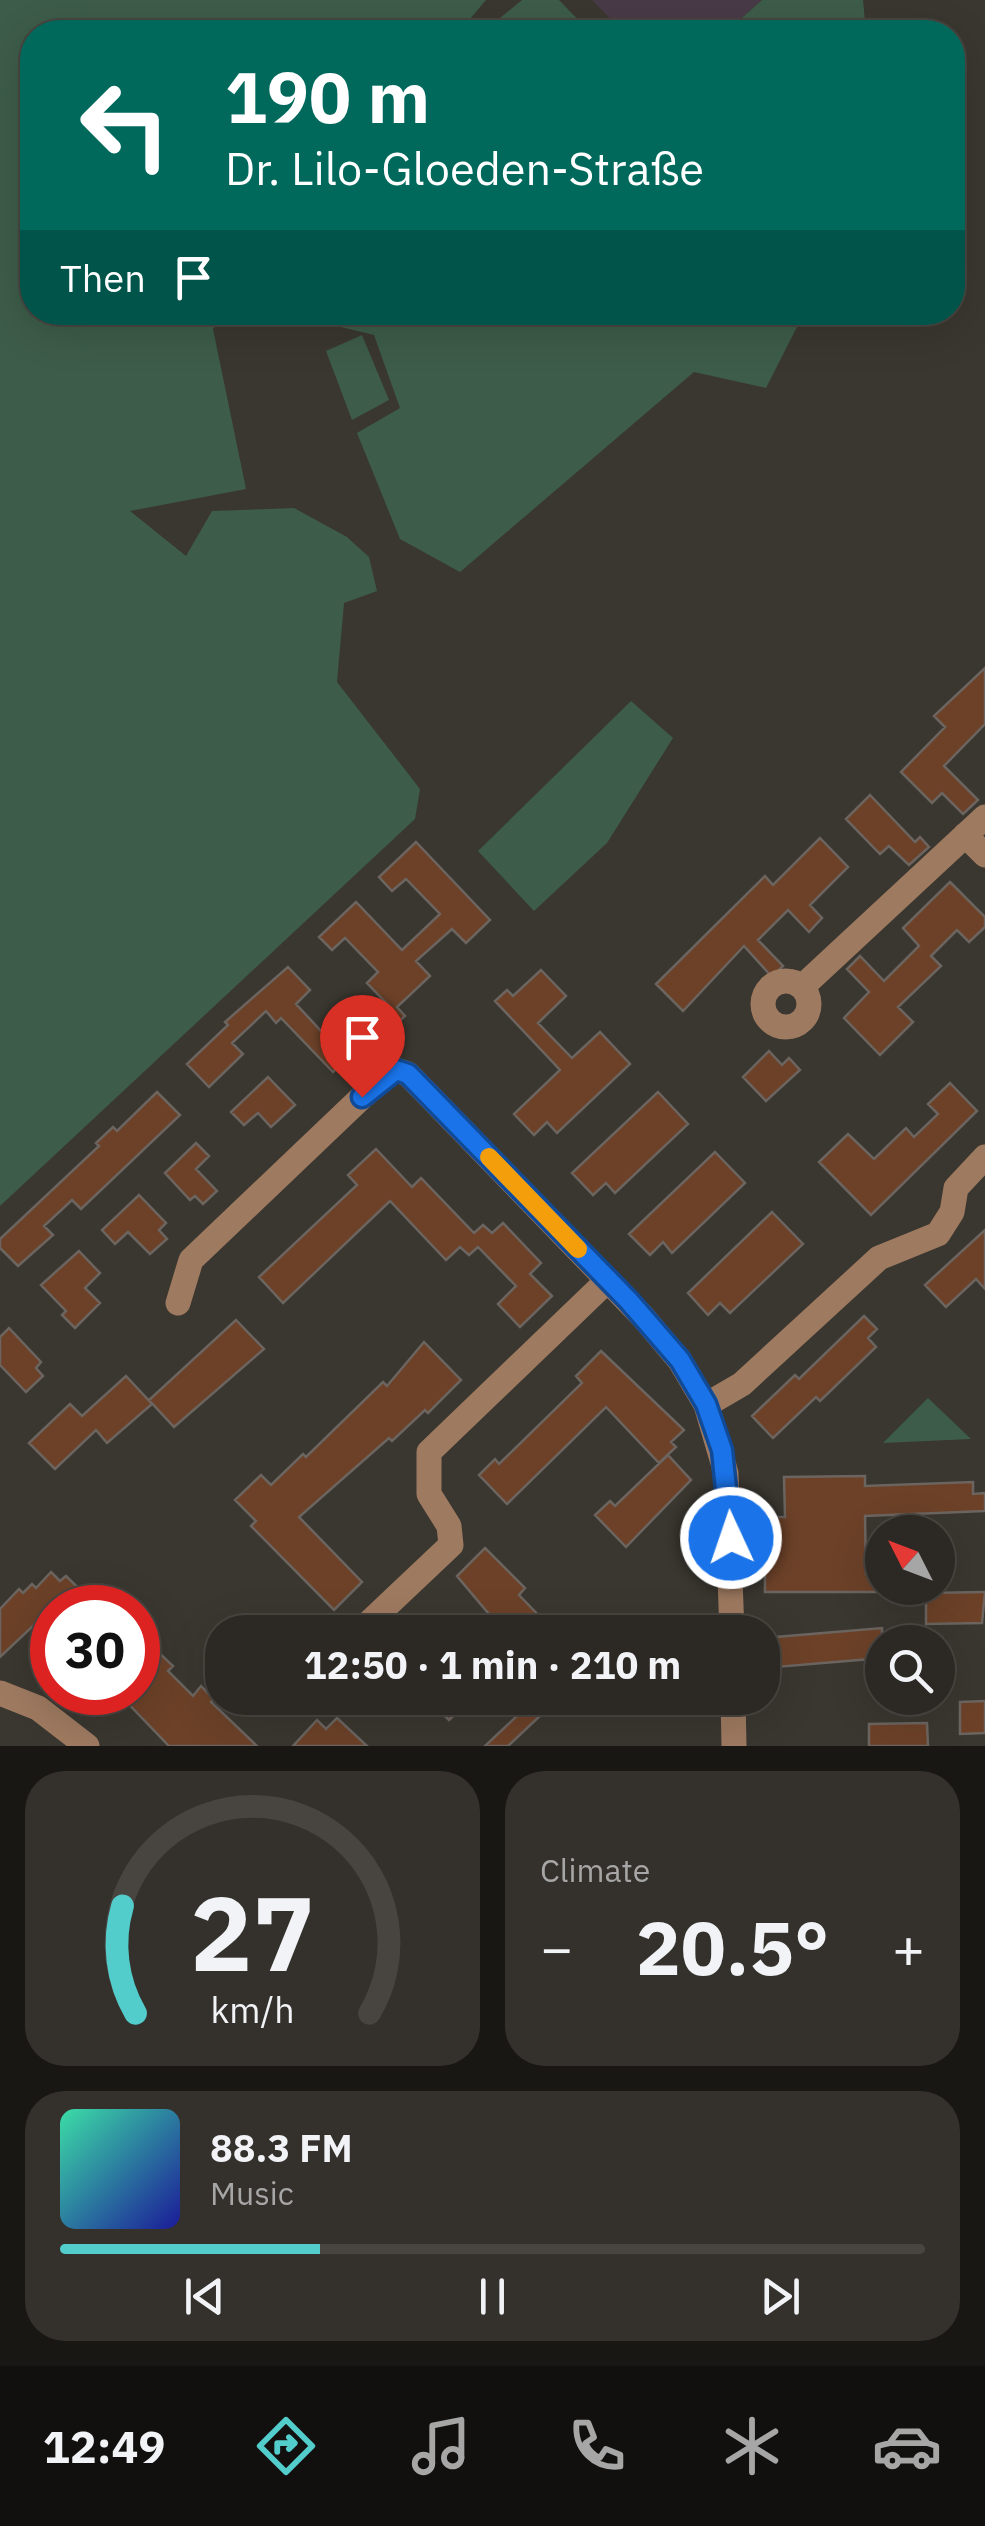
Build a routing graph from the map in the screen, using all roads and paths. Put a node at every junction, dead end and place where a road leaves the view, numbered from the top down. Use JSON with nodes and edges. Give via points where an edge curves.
{"nodes":[{"id":1,"x":985,"y":816,"type":"edge"},
{"id":2,"x":965,"y":835,"type":"junction"},
{"id":3,"x":985,"y":855,"type":"edge"},
{"id":4,"x":802,"y":987,"type":"dead end"},
{"id":5,"x":985,"y":1158,"type":"edge"},
{"id":6,"x":608,"y":1280,"type":"junction"},
{"id":7,"x":178,"y":1304,"type":"dead end"},
{"id":8,"x":706,"y":1404,"type":"junction"},
{"id":9,"x":377,"y":1615,"type":"edge"},
{"id":10,"x":731,"y":1615,"type":"edge"},
{"id":11,"x":0,"y":1693,"type":"edge"},
{"id":12,"x":732,"y":1715,"type":"edge"},
{"id":13,"x":729,"y":1744,"type":"edge"},
{"id":14,"x":87,"y":1746,"type":"edge"}],
"edges":[{"from":1,"to":2,"type":"street"},
{"from":2,"to":3,"type":"street"},
{"from":2,"to":4,"type":"street"},
{"from":5,"to":8,"type":"street","via":[[956,1188],[952,1212],[938,1234],[878,1258],[742,1384]]},
{"from":6,"to":7,"type":"street","via":[[408,1074],[396,1070],[191,1260]]},
{"from":6,"to":8,"type":"street","via":[[680,1360]]},
{"from":6,"to":9,"type":"street","via":[[429,1452],[429,1494],[449,1526],[451,1545]]},
{"from":8,"to":10,"type":"street","via":[[726,1473]]},
{"from":11,"to":14,"type":"street","via":[[38,1708]]},
{"from":12,"to":13,"type":"street"}]}
